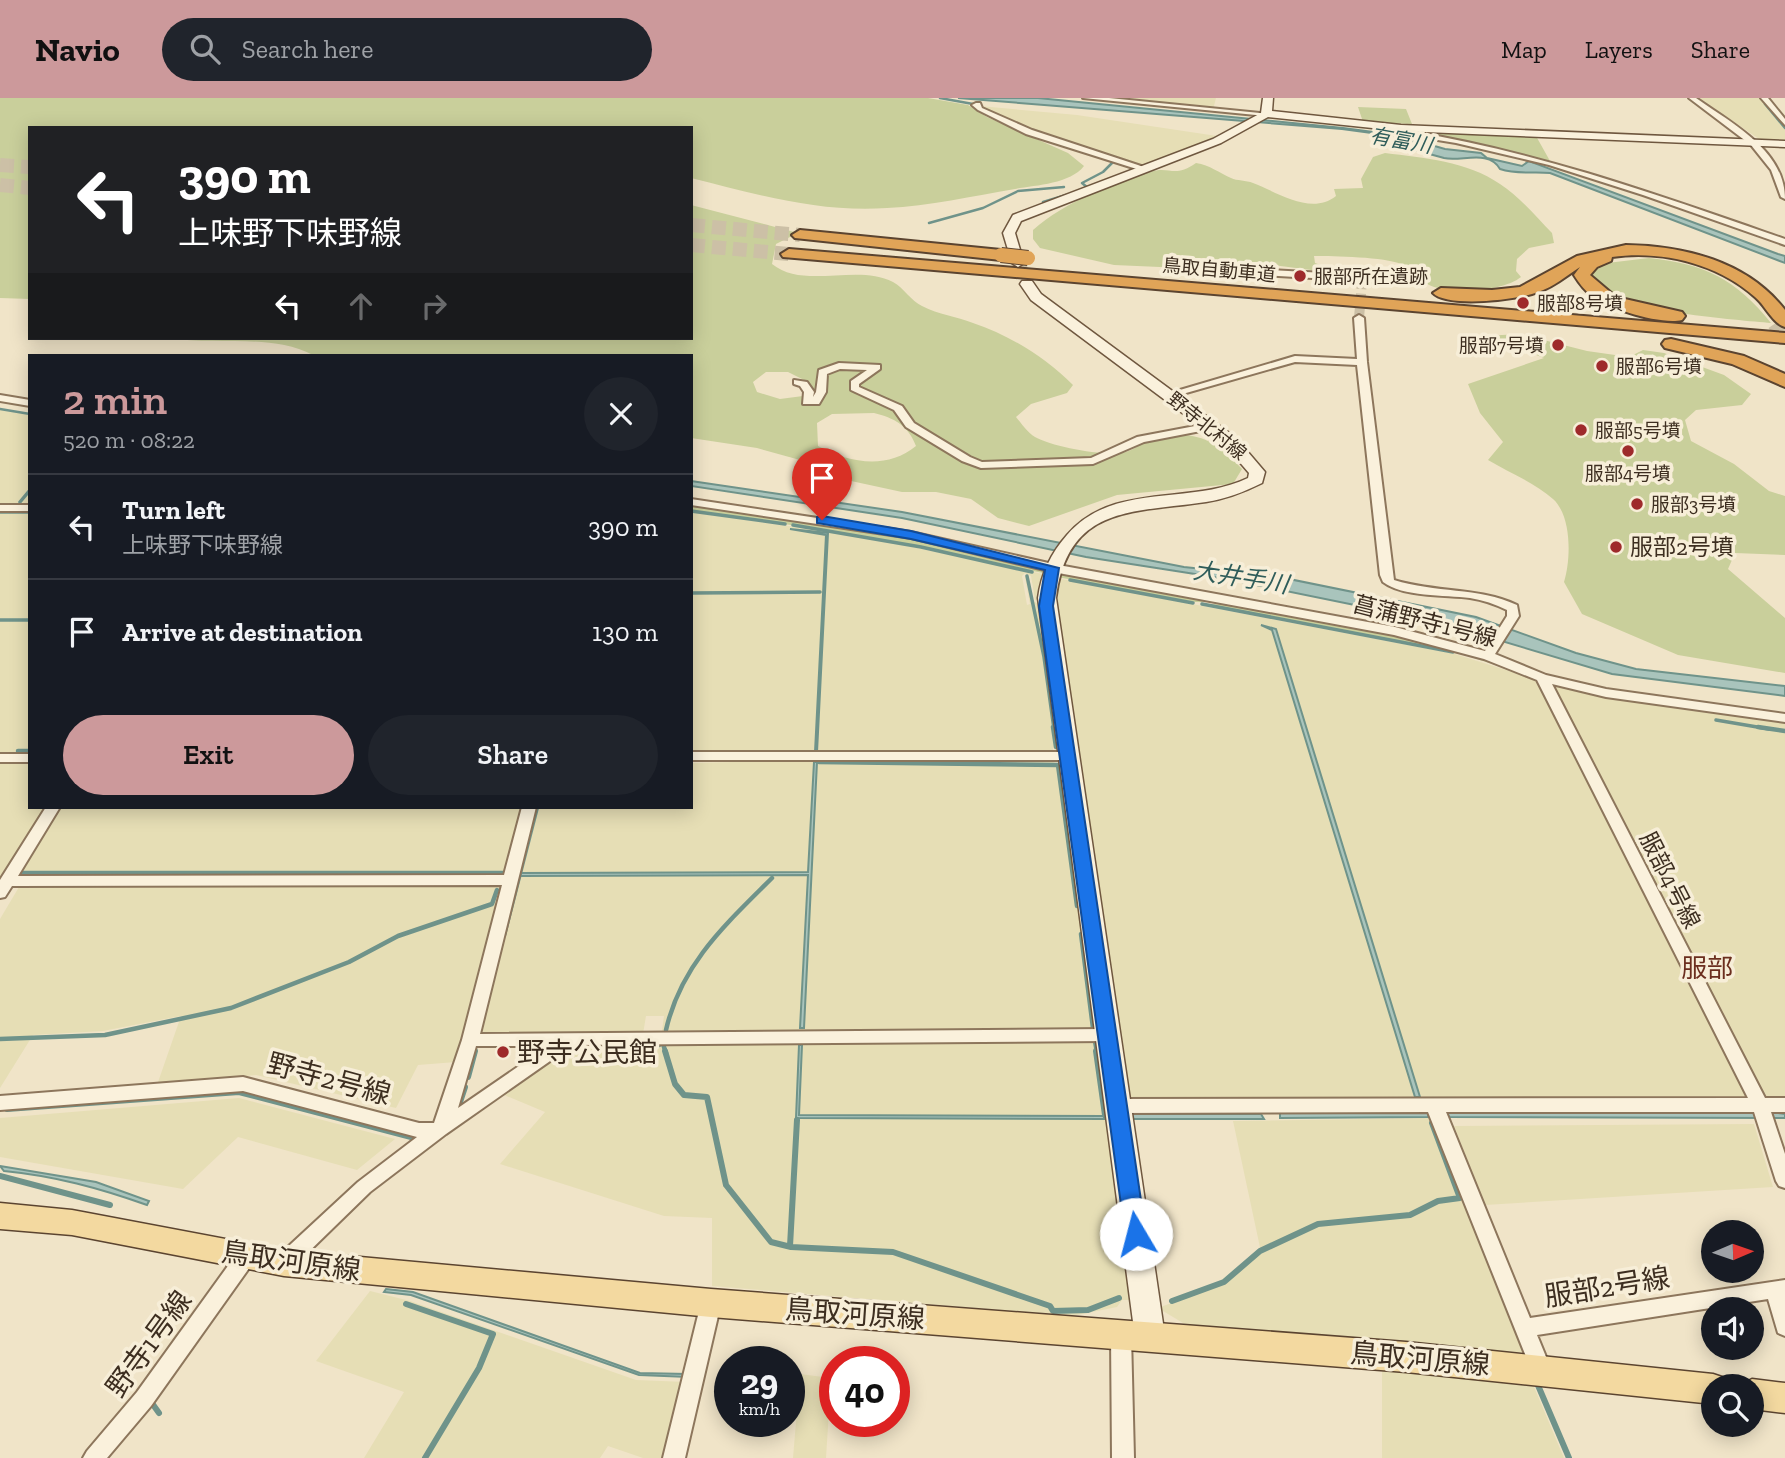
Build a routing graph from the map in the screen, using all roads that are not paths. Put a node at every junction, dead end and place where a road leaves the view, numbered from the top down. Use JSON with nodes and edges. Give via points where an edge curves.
{"nodes":[{"id":1,"x":1086,"y":98,"type":"edge"},
{"id":2,"x":1268,"y":98,"type":"edge"},
{"id":3,"x":1692,"y":98,"type":"edge"},
{"id":4,"x":1764,"y":98,"type":"edge"},
{"id":5,"x":978,"y":104,"type":"dead end"},
{"id":6,"x":1261,"y":115,"type":"junction"},
{"id":7,"x":1785,"y":123,"type":"edge"},
{"id":8,"x":1401,"y":128,"type":"junction"},
{"id":9,"x":1759,"y":143,"type":"junction"},
{"id":10,"x":1785,"y":144,"type":"edge"},
{"id":11,"x":1146,"y":169,"type":"junction"},
{"id":12,"x":1785,"y":170,"type":"edge"},
{"id":13,"x":1785,"y":197,"type":"edge"},
{"id":14,"x":800,"y":235,"type":"tunnel mouth"},
{"id":15,"x":1785,"y":243,"type":"edge"},
{"id":16,"x":789,"y":254,"type":"tunnel mouth"},
{"id":17,"x":1001,"y":256,"type":"joint"},
{"id":18,"x":1023,"y":261,"type":"junction"},
{"id":19,"x":1196,"y":269,"type":"dead end"},
{"id":20,"x":1133,"y":270,"type":"junction"},
{"id":21,"x":1397,"y":280,"type":"dead end"},
{"id":22,"x":1027,"y":284,"type":"tunnel mouth"},
{"id":23,"x":1305,"y":298,"type":"junction"},
{"id":24,"x":1359,"y":318,"type":"tunnel mouth"},
{"id":25,"x":1781,"y":331,"type":"edge"},
{"id":26,"x":1362,"y":362,"type":"junction"},
{"id":27,"x":1785,"y":381,"type":"edge"},
{"id":28,"x":797,"y":382,"type":"dead end"},
{"id":29,"x":1168,"y":395,"type":"junction"},
{"id":30,"x":0,"y":398,"type":"edge"},
{"id":31,"x":28,"y":403,"type":"edge"},
{"id":32,"x":1211,"y":426,"type":"junction"},
{"id":33,"x":693,"y":502,"type":"edge"},
{"id":34,"x":0,"y":508,"type":"edge"},
{"id":35,"x":28,"y":508,"type":"edge"},
{"id":36,"x":1054,"y":565,"type":"junction"},
{"id":37,"x":1491,"y":653,"type":"junction"},
{"id":38,"x":1542,"y":678,"type":"junction"},
{"id":39,"x":1785,"y":718,"type":"edge"},
{"id":40,"x":693,"y":756,"type":"edge"},
{"id":41,"x":1067,"y":756,"type":"junction"},
{"id":42,"x":0,"y":758,"type":"edge"},
{"id":43,"x":28,"y":758,"type":"edge"},
{"id":44,"x":52,"y":809,"type":"edge"},
{"id":45,"x":528,"y":809,"type":"edge"},
{"id":46,"x":510,"y":880,"type":"junction"},
{"id":47,"x":4,"y":887,"type":"edge"},
{"id":48,"x":1106,"y":1035,"type":"junction"},
{"id":49,"x":571,"y":1038,"type":"junction"},
{"id":50,"x":470,"y":1040,"type":"junction"},
{"id":51,"x":0,"y":1103,"type":"edge"},
{"id":52,"x":1434,"y":1105,"type":"junction"},
{"id":53,"x":1760,"y":1105,"type":"junction"},
{"id":54,"x":1785,"y":1105,"type":"edge"},
{"id":55,"x":1118,"y":1106,"type":"junction"},
{"id":56,"x":439,"y":1129,"type":"junction"},
{"id":57,"x":1785,"y":1181,"type":"edge"},
{"id":58,"x":0,"y":1216,"type":"edge"},
{"id":59,"x":245,"y":1258,"type":"junction"},
{"id":60,"x":284,"y":1263,"type":"junction"},
{"id":61,"x":1780,"y":1289,"type":"edge"},
{"id":62,"x":711,"y":1303,"type":"junction"},
{"id":63,"x":1785,"y":1327,"type":"edge"},
{"id":64,"x":1524,"y":1328,"type":"junction"},
{"id":65,"x":1135,"y":1336,"type":"junction"},
{"id":66,"x":1541,"y":1370,"type":"junction"},
{"id":67,"x":1701,"y":1388,"type":"edge"},
{"id":68,"x":1764,"y":1395,"type":"edge"},
{"id":69,"x":1785,"y":1398,"type":"edge"},
{"id":70,"x":93,"y":1458,"type":"edge"},
{"id":71,"x":674,"y":1458,"type":"edge"},
{"id":72,"x":1123,"y":1458,"type":"edge"}],
"edges":[{"from":1,"to":6,"type":"street"},
{"from":2,"to":6,"type":"street"},
{"from":3,"to":9,"type":"street"},
{"from":4,"to":7,"type":"street"},
{"from":5,"to":11,"type":"street","via":[[1029,132]]},
{"from":6,"to":8,"type":"street"},
{"from":6,"to":11,"type":"street","via":[[1217,141]]},
{"from":8,"to":9,"type":"street"},
{"from":8,"to":15,"type":"street","via":[[1586,173]]},
{"from":9,"to":10,"type":"street"},
{"from":9,"to":12,"type":"street"},
{"from":9,"to":13,"type":"street"},
{"from":11,"to":18,"type":"street","via":[[1017,218],[1009,224],[1007,234]]},
{"from":14,"to":17,"type":"highway","name":"鳥取自動車道"},
{"from":16,"to":23,"type":"highway","name":"鳥取自動車道"},
{"from":17,"to":18,"type":"highway","name":"鳥取自動車道","bridge":true},
{"from":18,"to":20,"type":"highway","name":"鳥取自動車道"},
{"from":19,"to":21,"type":"street"},
{"from":20,"to":25,"type":"highway","name":"鳥取自動車道"},
{"from":20,"to":25,"type":"highway","via":[[1498,295],[1545,285],[1595,256],[1650,253],[1706,263],[1738,277],[1768,299]]},
{"from":22,"to":29,"type":"street","name":"野寺北村線","via":[[1041,302]]},
{"from":23,"to":25,"type":"highway","name":"鳥取自動車道"},
{"from":23,"to":27,"type":"highway","via":[[1676,345],[1738,360]]},
{"from":24,"to":26,"type":"street"},
{"from":25,"to":25,"type":"highway","via":[[1743,287],[1716,271],[1684,261],[1618,256],[1591,264],[1582,275],[1601,295],[1629,306]]},
{"from":26,"to":29,"type":"street","via":[[1295,359]]},
{"from":26,"to":37,"type":"street","via":[[1389,582],[1501,601],[1513,608],[1513,617]]},
{"from":28,"to":32,"type":"street","via":[[808,392],[807,402],[815,401],[821,392],[822,372],[848,366],[877,367],[854,383],[854,388],[898,408],[910,425],[981,465],[1093,461],[1141,439]]},
{"from":29,"to":32,"type":"street","name":"野寺北村線"},
{"from":30,"to":31,"type":"street"},
{"from":32,"to":36,"type":"street","name":"野寺北村線","via":[[1249,459],[1256,480],[1227,494],[1111,508],[1073,534]]},
{"from":33,"to":36,"type":"street","name":"菖蒲野寺1号線","via":[[911,535]]},
{"from":34,"to":35,"type":"street"},
{"from":36,"to":37,"type":"street","name":"菖蒲野寺1号線"},
{"from":36,"to":41,"type":"street","via":[[1046,606]]},
{"from":37,"to":38,"type":"street","name":"菖蒲野寺1号線"},
{"from":38,"to":39,"type":"street","name":"菖蒲野寺1号線","via":[[1628,697]]},
{"from":38,"to":53,"type":"street","name":"服部4号線"},
{"from":40,"to":41,"type":"street"},
{"from":41,"to":48,"type":"street"},
{"from":42,"to":43,"type":"street"},
{"from":44,"to":47,"type":"street"},
{"from":45,"to":46,"type":"street"},
{"from":46,"to":47,"type":"street"},
{"from":46,"to":50,"type":"street"},
{"from":48,"to":49,"type":"street"},
{"from":48,"to":55,"type":"street"},
{"from":49,"to":50,"type":"street"},
{"from":49,"to":56,"type":"street"},
{"from":50,"to":56,"type":"street"},
{"from":51,"to":56,"type":"street","name":"野寺2号線","via":[[243,1084],[419,1130]]},
{"from":52,"to":53,"type":"street"},
{"from":52,"to":55,"type":"street"},
{"from":52,"to":64,"type":"street"},
{"from":53,"to":54,"type":"street"},
{"from":53,"to":57,"type":"street","name":"服部4号線"},
{"from":55,"to":65,"type":"street"},
{"from":56,"to":60,"type":"street","via":[[363,1186]]},
{"from":58,"to":59,"type":"main road","name":"鳥取河原線","via":[[40,1217],[145,1234]]},
{"from":59,"to":60,"type":"main road","name":"鳥取河原線"},
{"from":59,"to":70,"type":"street","name":"野寺1号線","via":[[144,1399]]},
{"from":60,"to":62,"type":"main road","name":"鳥取河原線"},
{"from":61,"to":63,"type":"street"},
{"from":61,"to":64,"type":"street","name":"服部2号線"},
{"from":62,"to":65,"type":"main road","name":"鳥取河原線"},
{"from":62,"to":71,"type":"street"},
{"from":64,"to":66,"type":"street","name":"服部2号線"},
{"from":65,"to":66,"type":"main road","name":"鳥取河原線"},
{"from":65,"to":72,"type":"street"},
{"from":66,"to":67,"type":"main road","name":"鳥取河原線"},
{"from":68,"to":69,"type":"main road"}]}
